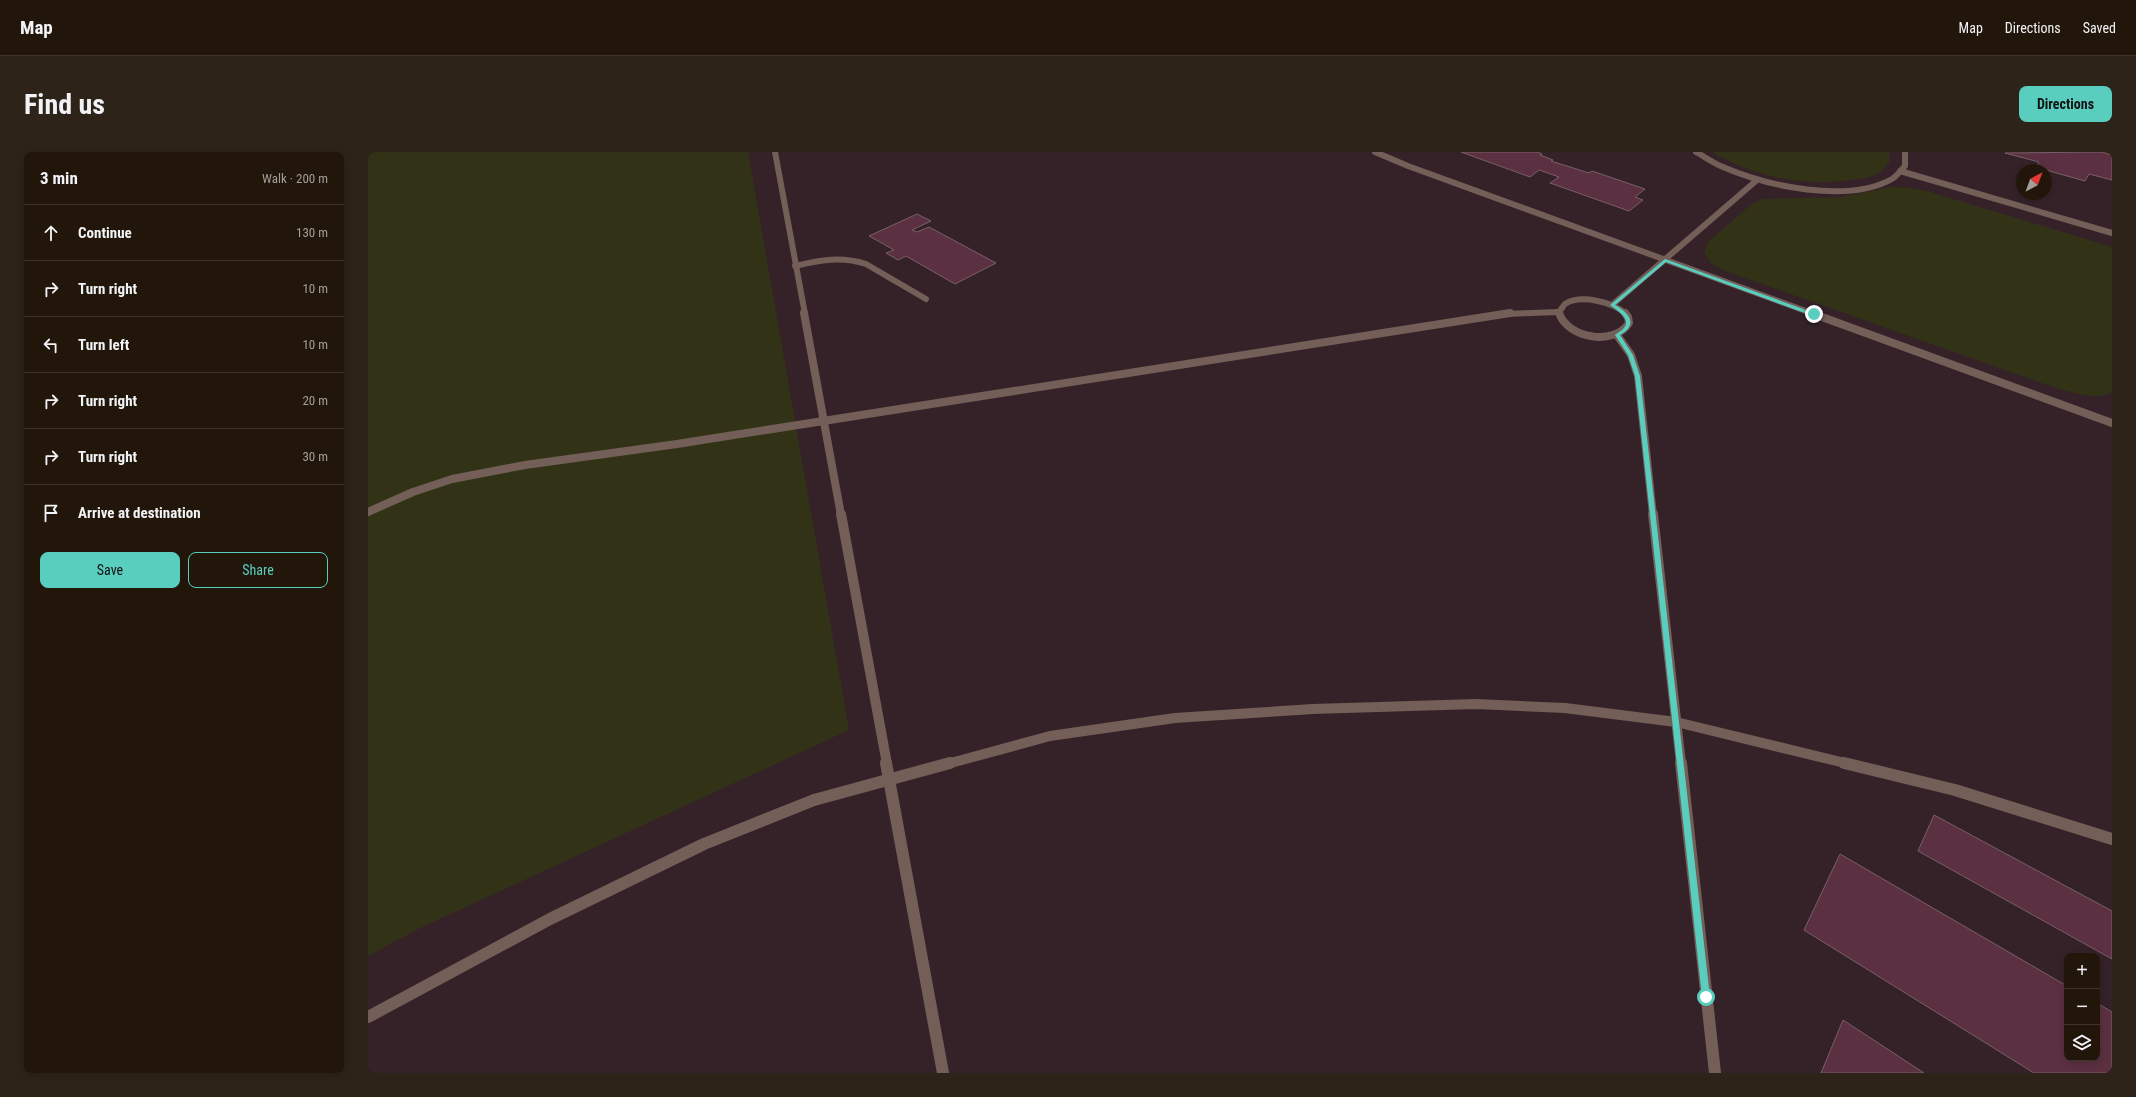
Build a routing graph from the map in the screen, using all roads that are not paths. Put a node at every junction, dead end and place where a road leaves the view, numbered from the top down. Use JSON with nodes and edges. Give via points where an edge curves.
{"nodes":[{"id":1,"x":774,"y":152,"type":"edge"},
{"id":2,"x":1375,"y":152,"type":"edge"},
{"id":3,"x":1696,"y":152,"type":"edge"},
{"id":4,"x":1905,"y":152,"type":"edge"},
{"id":5,"x":1900,"y":171,"type":"junction"},
{"id":6,"x":1757,"y":180,"type":"junction"},
{"id":7,"x":2112,"y":233,"type":"edge"},
{"id":8,"x":1665,"y":260,"type":"junction"},
{"id":9,"x":794,"y":266,"type":"junction"},
{"id":10,"x":926,"y":299,"type":"dead end"},
{"id":11,"x":1612,"y":305,"type":"junction"},
{"id":12,"x":1559,"y":312,"type":"junction"},
{"id":13,"x":1617,"y":335,"type":"junction"},
{"id":14,"x":823,"y":421,"type":"junction"},
{"id":15,"x":2112,"y":423,"type":"edge"},
{"id":16,"x":368,"y":512,"type":"edge"},
{"id":17,"x":1676,"y":722,"type":"junction"},
{"id":18,"x":888,"y":780,"type":"junction"},
{"id":19,"x":2112,"y":839,"type":"edge"},
{"id":20,"x":368,"y":1017,"type":"edge"},
{"id":21,"x":943,"y":1073,"type":"edge"},
{"id":22,"x":1715,"y":1073,"type":"edge"}],
"edges":[{"from":1,"to":9,"type":"lane"},
{"from":2,"to":8,"type":"lane"},
{"from":3,"to":6,"type":"lane","via":[[1722,167]]},
{"from":4,"to":5,"type":"lane","via":[[1905,166]]},
{"from":5,"to":6,"type":"lane","via":[[1892,178],[1868,187],[1835,190],[1796,188]]},
{"from":5,"to":7,"type":"lane"},
{"from":6,"to":8,"type":"lane"},
{"from":8,"to":11,"type":"lane"},
{"from":8,"to":15,"type":"lane"},
{"from":9,"to":10,"type":"lane","via":[[842,257],[855,260]]},
{"from":9,"to":14,"type":"lane"},
{"from":11,"to":12,"type":"lane","via":[[1582,299],[1564,304]]},
{"from":11,"to":13,"type":"lane","via":[[1628,318],[1625,330]]},
{"from":12,"to":13,"type":"lane","via":[[1561,321],[1575,332],[1598,337]]},
{"from":12,"to":14,"type":"lane","via":[[1511,313]]},
{"from":13,"to":17,"type":"lane","via":[[1631,355],[1638,376]]},
{"from":14,"to":16,"type":"lane","via":[[525,465],[452,479],[413,492]]},
{"from":14,"to":18,"type":"lane"},
{"from":17,"to":18,"type":"lane","via":[[1565,708],[1476,704],[1313,709],[1175,718],[1050,736]]},
{"from":17,"to":19,"type":"lane","via":[[1954,790]]},
{"from":17,"to":22,"type":"lane"},
{"from":18,"to":20,"type":"lane","via":[[814,800],[704,844],[550,919]]},
{"from":18,"to":21,"type":"lane"}]}
